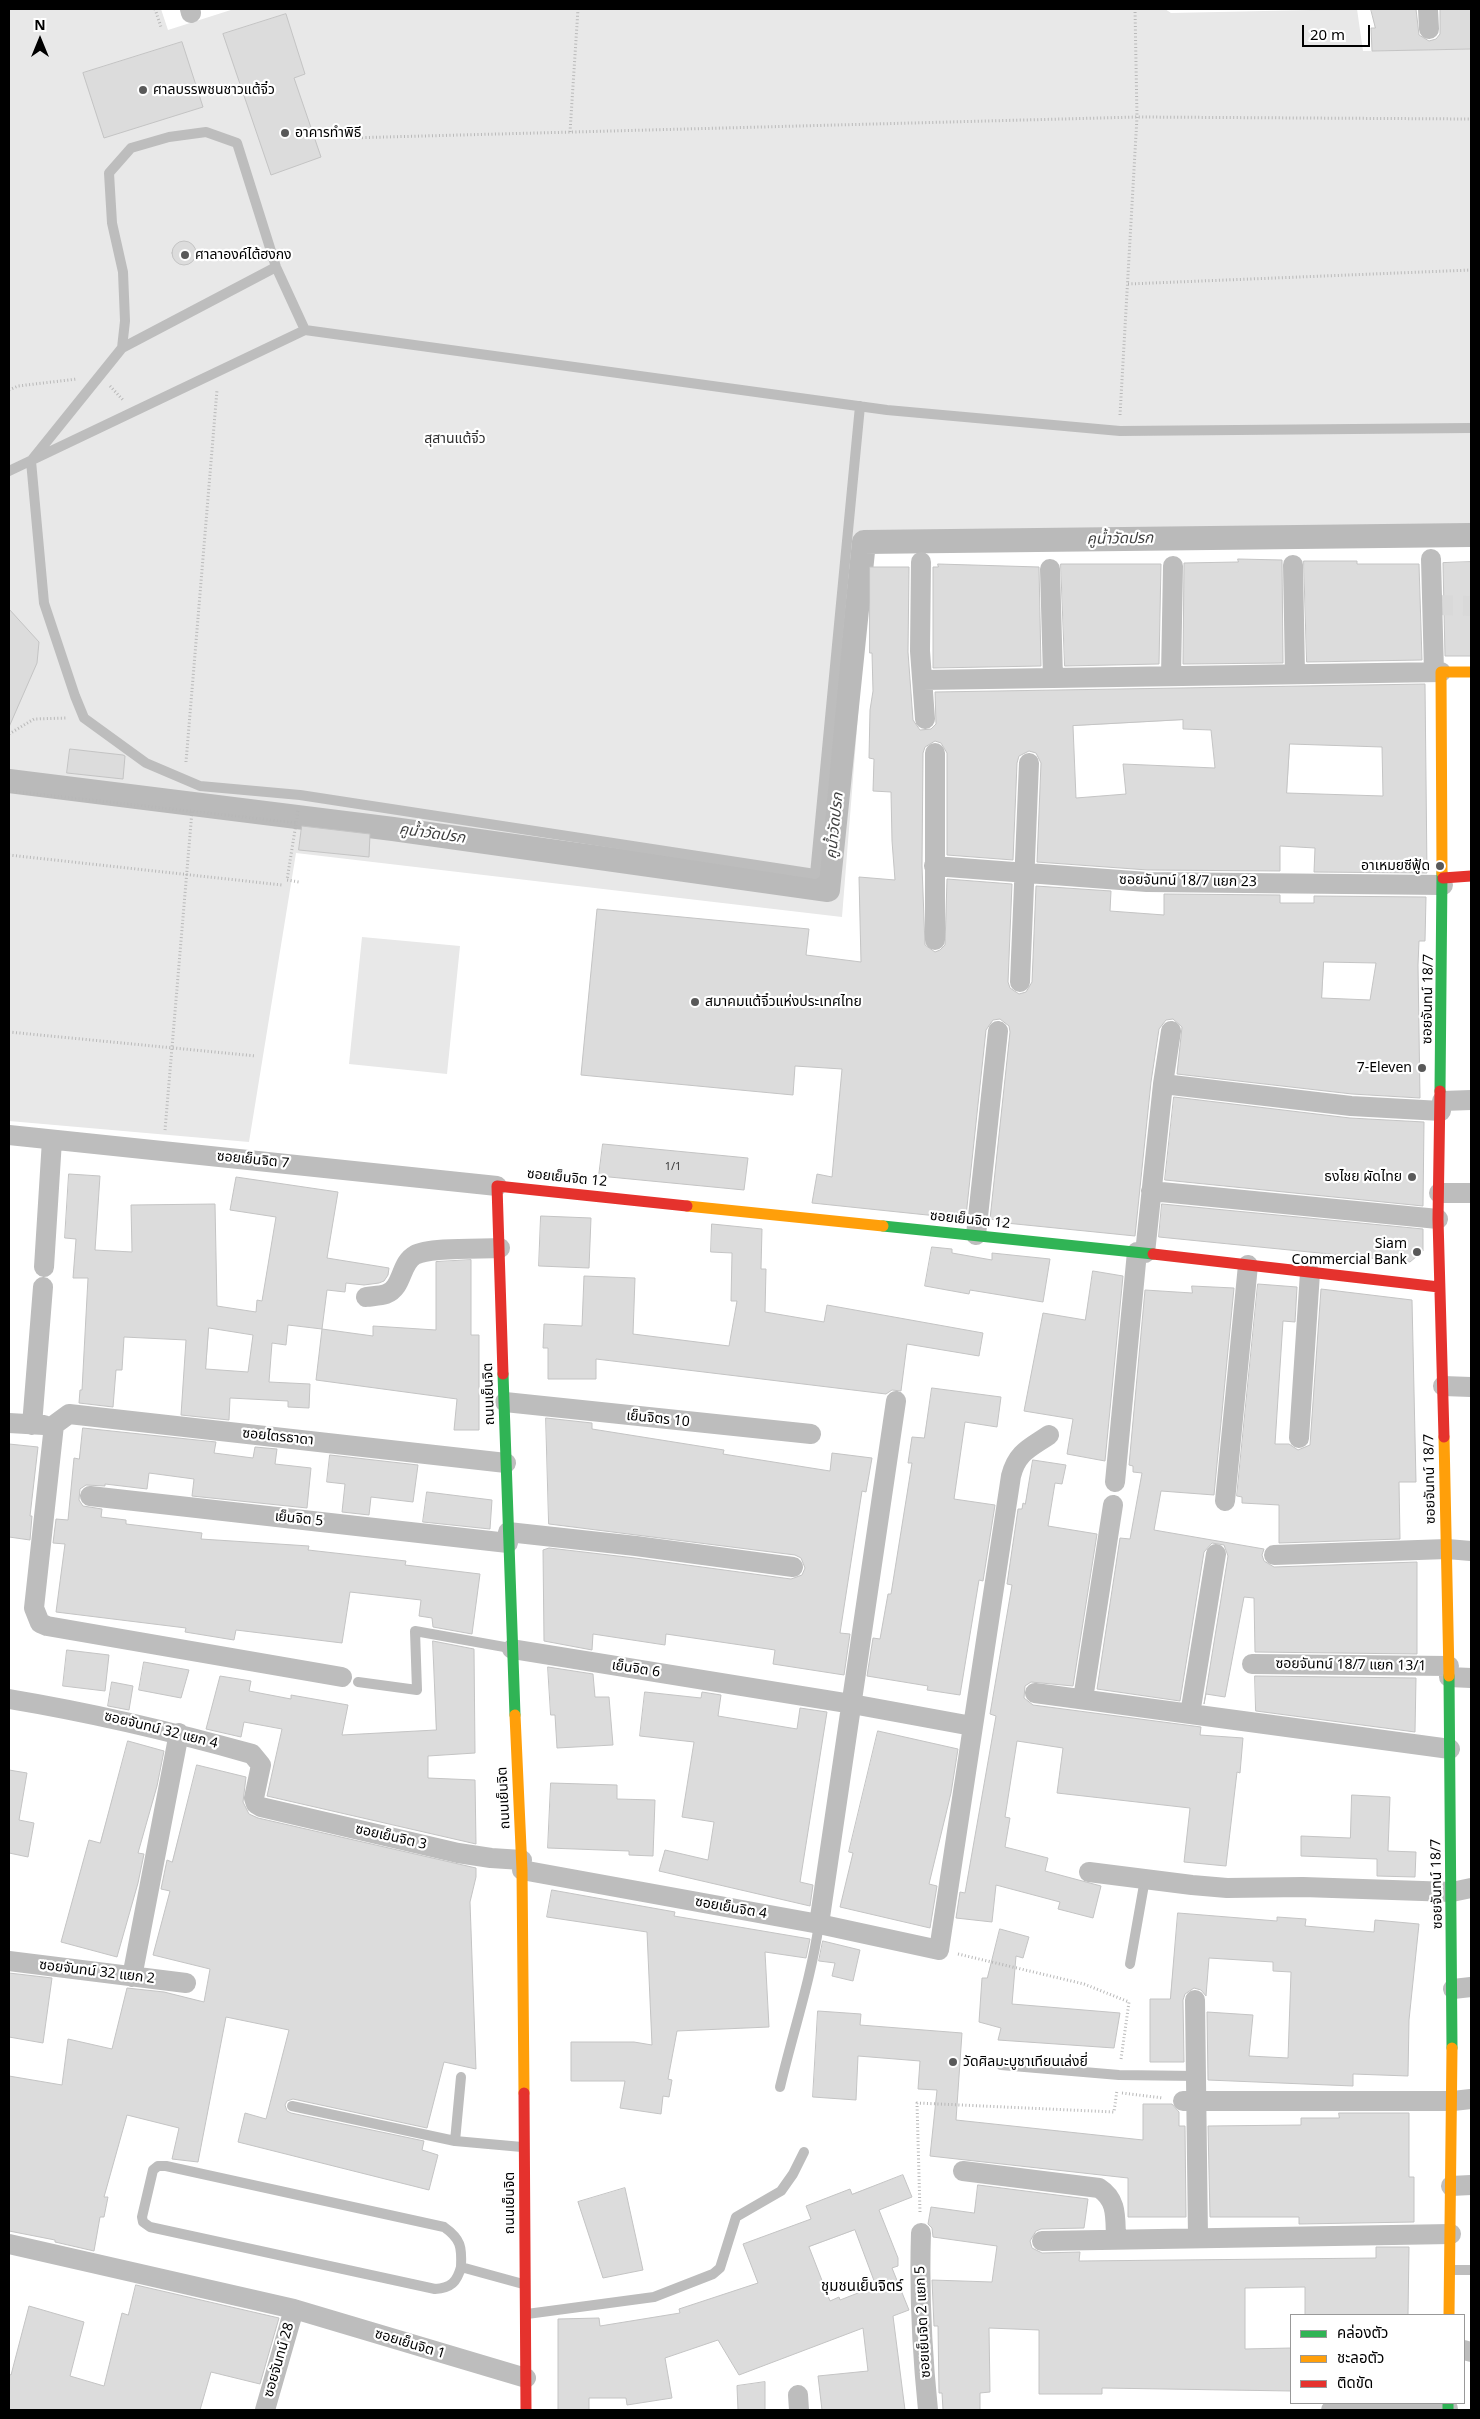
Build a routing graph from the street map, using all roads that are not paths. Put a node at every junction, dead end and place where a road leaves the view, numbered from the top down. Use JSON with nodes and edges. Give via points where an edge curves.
{"nodes":[{"id":1,"x":1428,"y":9,"type":"edge"},
{"id":2,"x":1429,"y":29,"type":"dead end"},
{"id":3,"x":276,"y":267,"type":"junction"},
{"id":4,"x":305,"y":330,"type":"junction"},
{"id":5,"x":122,"y":348,"type":"junction"},
{"id":6,"x":860,"y":406,"type":"junction"},
{"id":7,"x":1471,"y":428,"type":"edge"},
{"id":8,"x":31,"y":461,"type":"junction"},
{"id":9,"x":9,"y":471,"type":"edge"},
{"id":10,"x":1431,"y":559,"type":"dead end"},
{"id":11,"x":921,"y":562,"type":"dead end"},
{"id":12,"x":1293,"y":565,"type":"dead end"},
{"id":13,"x":1173,"y":566,"type":"dead end"},
{"id":14,"x":1050,"y":569,"type":"dead end"},
{"id":15,"x":1437,"y":672,"type":"junction"},
{"id":16,"x":1471,"y":672,"type":"edge"},
{"id":17,"x":1295,"y":674,"type":"junction"},
{"id":18,"x":1171,"y":676,"type":"junction"},
{"id":19,"x":1053,"y":678,"type":"junction"},
{"id":20,"x":923,"y":680,"type":"junction"},
{"id":21,"x":924,"y":719,"type":"dead end"},
{"id":22,"x":935,"y":753,"type":"dead end"},
{"id":23,"x":1029,"y":764,"type":"dead end"},
{"id":24,"x":934,"y":866,"type":"junction"},
{"id":25,"x":1025,"y":873,"type":"junction"},
{"id":26,"x":1471,"y":876,"type":"edge"},
{"id":27,"x":1443,"y":881,"type":"junction"},
{"id":28,"x":935,"y":940,"type":"dead end"},
{"id":29,"x":1020,"y":982,"type":"dead end"},
{"id":30,"x":998,"y":1031,"type":"dead end"},
{"id":31,"x":1171,"y":1031,"type":"dead end"},
{"id":32,"x":1163,"y":1084,"type":"junction"},
{"id":33,"x":1471,"y":1100,"type":"edge"},
{"id":34,"x":1441,"y":1106,"type":"junction"},
{"id":35,"x":9,"y":1135,"type":"edge"},
{"id":36,"x":52,"y":1140,"type":"junction"},
{"id":37,"x":497,"y":1186,"type":"junction"},
{"id":38,"x":1152,"y":1191,"type":"junction"},
{"id":39,"x":1439,"y":1193,"type":"junction"},
{"id":40,"x":1471,"y":1193,"type":"edge"},
{"id":41,"x":1438,"y":1218,"type":"junction"},
{"id":42,"x":976,"y":1235,"type":"junction"},
{"id":43,"x":500,"y":1248,"type":"junction"},
{"id":44,"x":1141,"y":1253,"type":"junction"},
{"id":45,"x":1248,"y":1265,"type":"junction"},
{"id":46,"x":1310,"y":1273,"type":"junction"},
{"id":47,"x":1439,"y":1287,"type":"junction"},
{"id":48,"x":366,"y":1297,"type":"dead end"},
{"id":49,"x":1443,"y":1386,"type":"junction"},
{"id":50,"x":1471,"y":1387,"type":"edge"},
{"id":51,"x":896,"y":1401,"type":"dead end"},
{"id":52,"x":505,"y":1402,"type":"junction"},
{"id":53,"x":9,"y":1423,"type":"edge"},
{"id":54,"x":32,"y":1425,"type":"junction"},
{"id":55,"x":54,"y":1425,"type":"junction"},
{"id":56,"x":811,"y":1434,"type":"dead end"},
{"id":57,"x":1049,"y":1436,"type":"dead end"},
{"id":58,"x":1299,"y":1438,"type":"dead end"},
{"id":59,"x":506,"y":1463,"type":"junction"},
{"id":60,"x":1115,"y":1482,"type":"dead end"},
{"id":61,"x":90,"y":1496,"type":"dead end"},
{"id":62,"x":1225,"y":1501,"type":"dead end"},
{"id":63,"x":1113,"y":1505,"type":"dead end"},
{"id":64,"x":508,"y":1537,"type":"junction"},
{"id":65,"x":1447,"y":1549,"type":"junction"},
{"id":66,"x":1471,"y":1551,"type":"edge"},
{"id":67,"x":1216,"y":1554,"type":"dead end"},
{"id":68,"x":1274,"y":1555,"type":"dead end"},
{"id":69,"x":793,"y":1567,"type":"dead end"},
{"id":70,"x":512,"y":1649,"type":"junction"},
{"id":71,"x":1252,"y":1664,"type":"dead end"},
{"id":72,"x":1449,"y":1672,"type":"junction"},
{"id":73,"x":1471,"y":1678,"type":"edge"},
{"id":74,"x":350,"y":1680,"type":"joint"},
{"id":75,"x":1036,"y":1692,"type":"dead end"},
{"id":76,"x":1083,"y":1699,"type":"junction"},
{"id":77,"x":9,"y":1700,"type":"edge"},
{"id":78,"x":852,"y":1704,"type":"junction"},
{"id":79,"x":1190,"y":1714,"type":"junction"},
{"id":80,"x":972,"y":1726,"type":"junction"},
{"id":81,"x":179,"y":1733,"type":"junction"},
{"id":82,"x":1450,"y":1749,"type":"junction"},
{"id":83,"x":261,"y":1808,"type":"joint"},
{"id":84,"x":522,"y":1865,"type":"junction"},
{"id":85,"x":1089,"y":1872,"type":"dead end"},
{"id":86,"x":1145,"y":1879,"type":"junction"},
{"id":87,"x":1471,"y":1888,"type":"edge"},
{"id":88,"x":1452,"y":1892,"type":"junction"},
{"id":89,"x":819,"y":1924,"type":"junction"},
{"id":90,"x":9,"y":1961,"type":"edge"},
{"id":91,"x":1130,"y":1964,"type":"dead end"},
{"id":92,"x":132,"y":1977,"type":"junction"},
{"id":93,"x":186,"y":1983,"type":"dead end"},
{"id":94,"x":1462,"y":1988,"type":"edge"},
{"id":95,"x":1195,"y":2000,"type":"dead end"},
{"id":96,"x":1001,"y":2065,"type":"dead end"},
{"id":97,"x":1197,"y":2076,"type":"junction"},
{"id":98,"x":461,"y":2077,"type":"dead end"},
{"id":99,"x":780,"y":2087,"type":"dead end"},
{"id":100,"x":1462,"y":2100,"type":"edge"},
{"id":101,"x":1190,"y":2101,"type":"junction"},
{"id":102,"x":292,"y":2106,"type":"dead end"},
{"id":103,"x":455,"y":2140,"type":"junction"},
{"id":104,"x":525,"y":2147,"type":"junction"},
{"id":105,"x":804,"y":2152,"type":"dead end"},
{"id":106,"x":963,"y":2171,"type":"dead end"},
{"id":107,"x":1451,"y":2186,"type":"junction"},
{"id":108,"x":1471,"y":2186,"type":"edge"},
{"id":109,"x":920,"y":2233,"type":"dead end"},
{"id":110,"x":1451,"y":2234,"type":"junction"},
{"id":111,"x":1198,"y":2237,"type":"junction"},
{"id":112,"x":1116,"y":2238,"type":"junction"},
{"id":113,"x":1042,"y":2241,"type":"dead end"},
{"id":114,"x":9,"y":2244,"type":"edge"},
{"id":115,"x":461,"y":2267,"type":"junction"},
{"id":116,"x":1450,"y":2270,"type":"junction"},
{"id":117,"x":1471,"y":2270,"type":"edge"},
{"id":118,"x":525,"y":2284,"type":"junction"},
{"id":119,"x":294,"y":2309,"type":"junction"},
{"id":120,"x":526,"y":2314,"type":"junction"},
{"id":121,"x":1449,"y":2314,"type":"edge"},
{"id":122,"x":526,"y":2378,"type":"junction"},
{"id":123,"x":1448,"y":2407,"type":"edge"},
{"id":124,"x":265,"y":2410,"type":"edge"},
{"id":125,"x":526,"y":2410,"type":"edge"},
{"id":126,"x":928,"y":2410,"type":"edge"},
{"id":127,"x":1331,"y":2410,"type":"edge"}],
"edges":[{"from":1,"to":2,"type":"street"},
{"from":3,"to":4,"type":"lane"},
{"from":3,"to":5,"type":"lane"},
{"from":3,"to":5,"type":"lane","via":[[237,143],[206,132],[169,137],[131,148],[109,173],[112,223],[123,272],[125,321]]},
{"from":4,"to":6,"type":"lane"},
{"from":4,"to":8,"type":"lane"},
{"from":5,"to":8,"type":"lane"},
{"from":6,"to":7,"type":"lane","via":[[1120,431]]},
{"from":6,"to":8,"type":"lane","via":[[815,874],[300,795],[200,786],[146,763],[84,718],[44,603]]},
{"from":8,"to":9,"type":"lane"},
{"from":10,"to":15,"type":"street"},
{"from":11,"to":20,"type":"street","via":[[920,651]]},
{"from":12,"to":17,"type":"street"},
{"from":13,"to":18,"type":"street"},
{"from":14,"to":19,"type":"street"},
{"from":15,"to":16,"type":"street"},
{"from":15,"to":17,"type":"street"},
{"from":15,"to":27,"type":"street","name":"ซอยจันทน์ 18/7"},
{"from":17,"to":18,"type":"street"},
{"from":18,"to":19,"type":"street"},
{"from":19,"to":20,"type":"street"},
{"from":20,"to":21,"type":"street"},
{"from":22,"to":24,"type":"street"},
{"from":23,"to":25,"type":"street"},
{"from":24,"to":25,"type":"street","name":"ซอยจันทน์ 18/7 แยก 23"},
{"from":24,"to":28,"type":"street"},
{"from":25,"to":27,"type":"street","name":"ซอยจันทน์ 18/7 แยก 23","via":[[1147,882]]},
{"from":25,"to":29,"type":"street"},
{"from":26,"to":27,"type":"street"},
{"from":27,"to":34,"type":"street","name":"ซอยจันทน์ 18/7"},
{"from":30,"to":42,"type":"street"},
{"from":31,"to":32,"type":"street"},
{"from":32,"to":34,"type":"street","via":[[1351,1106]]},
{"from":32,"to":38,"type":"street"},
{"from":33,"to":34,"type":"street"},
{"from":34,"to":39,"type":"street","name":"ซอยจันทน์ 18/7"},
{"from":35,"to":36,"type":"street","name":"ซอยเย็นจิต 7"},
{"from":36,"to":37,"type":"street","name":"ซอยเย็นจิต 7"},
{"from":36,"to":54,"type":"street"},
{"from":37,"to":42,"type":"street","name":"ซอยเย็นจิต 12"},
{"from":37,"to":43,"type":"street","name":"ถนนเย็นจิต"},
{"from":38,"to":41,"type":"street"},
{"from":38,"to":44,"type":"street"},
{"from":39,"to":40,"type":"street"},
{"from":39,"to":41,"type":"street","name":"ซอยจันทน์ 18/7"},
{"from":41,"to":47,"type":"street","name":"ซอยจันทน์ 18/7"},
{"from":42,"to":44,"type":"street","name":"ซอยเย็นจิต 12"},
{"from":43,"to":48,"type":"street","via":[[416,1254],[408,1260],[392,1291]]},
{"from":43,"to":52,"type":"street","name":"ถนนเย็นจิต"},
{"from":44,"to":45,"type":"street","name":"ซอยเย็นจิต 12"},
{"from":44,"to":60,"type":"street"},
{"from":45,"to":46,"type":"street","name":"ซอยเย็นจิต 12"},
{"from":45,"to":62,"type":"street"},
{"from":46,"to":47,"type":"street","name":"ซอยเย็นจิต 12"},
{"from":46,"to":58,"type":"street"},
{"from":47,"to":49,"type":"street","name":"ซอยจันทน์ 18/7"},
{"from":49,"to":50,"type":"street"},
{"from":49,"to":65,"type":"street","name":"ซอยจันทน์ 18/7"},
{"from":51,"to":78,"type":"street"},
{"from":52,"to":56,"type":"street","name":"เย็นจิตร 10"},
{"from":52,"to":59,"type":"street","name":"ถนนเย็นจิต"},
{"from":53,"to":54,"type":"street"},
{"from":54,"to":55,"type":"street"},
{"from":55,"to":59,"type":"street","name":"ซอยไตรธาดา","via":[[69,1414]]},
{"from":55,"to":74,"type":"street","via":[[34,1608],[40,1623]]},
{"from":57,"to":80,"type":"street","via":[[1015,1461]]},
{"from":59,"to":64,"type":"street","name":"ถนนเย็นจิต"},
{"from":61,"to":64,"type":"street","name":"เย็นจิต 5"},
{"from":63,"to":76,"type":"street"},
{"from":64,"to":69,"type":"street","name":"เย็นจิต 5","via":[[636,1546]]},
{"from":64,"to":70,"type":"street","name":"ถนนเย็นจิต"},
{"from":65,"to":66,"type":"street"},
{"from":65,"to":68,"type":"street"},
{"from":65,"to":72,"type":"street","name":"ซอยจันทน์ 18/7"},
{"from":67,"to":79,"type":"street"},
{"from":70,"to":74,"type":"lane","name":"เย็นจิต 6","via":[[415,1631],[417,1690]]},
{"from":70,"to":78,"type":"street","name":"เย็นจิต 6"},
{"from":70,"to":84,"type":"street","name":"ถนนเย็นจิต"},
{"from":71,"to":72,"type":"street","name":"ซอยจันทน์ 18/7 แยก 13/1"},
{"from":72,"to":73,"type":"street","name":"ซอยจันทน์ 18/7 แยก 13/1"},
{"from":72,"to":82,"type":"street","name":"ซอยจันทน์ 18/7"},
{"from":75,"to":76,"type":"street"},
{"from":76,"to":79,"type":"street"},
{"from":77,"to":81,"type":"street","name":"ซอยจันทน์ 32 แยก 4","via":[[87,1712]]},
{"from":78,"to":80,"type":"street","name":"เย็นจิต 6"},
{"from":78,"to":89,"type":"street"},
{"from":79,"to":82,"type":"street"},
{"from":80,"to":89,"type":"street","name":"ซอยเย็นจิต 4","via":[[939,1950]]},
{"from":81,"to":83,"type":"street","name":"ซอยจันทน์ 32 แยก 4","via":[[257,1758],[261,1765],[254,1798]]},
{"from":81,"to":92,"type":"street"},
{"from":82,"to":88,"type":"street","name":"ซอยจันทน์ 18/7"},
{"from":83,"to":84,"type":"street","name":"ซอยเย็นจิต 3"},
{"from":84,"to":89,"type":"street","name":"ซอยเย็นจิต 4"},
{"from":84,"to":104,"type":"street","name":"ถนนเย็นจิต"},
{"from":85,"to":86,"type":"street"},
{"from":86,"to":88,"type":"street","via":[[1226,1888]]},
{"from":86,"to":91,"type":"lane"},
{"from":87,"to":88,"type":"street"},
{"from":88,"to":94,"type":"street","name":"ซอยจันทน์ 18/7"},
{"from":89,"to":99,"type":"lane","via":[[807,1990],[795,2022]]},
{"from":90,"to":92,"type":"street","name":"ซอยจันทน์ 32 แยก 2"},
{"from":92,"to":93,"type":"street","name":"ซอยจันทน์ 32 แยก 2"},
{"from":94,"to":100,"type":"street","name":"ซอยจันทน์ 18/7"},
{"from":95,"to":97,"type":"street"},
{"from":96,"to":97,"type":"lane"},
{"from":97,"to":101,"type":"street"},
{"from":98,"to":103,"type":"lane"},
{"from":100,"to":101,"type":"street"},
{"from":100,"to":107,"type":"street","name":"ซอยจันทน์ 18/7"},
{"from":101,"to":111,"type":"street"},
{"from":102,"to":103,"type":"lane"},
{"from":103,"to":104,"type":"lane"},
{"from":104,"to":118,"type":"street","name":"ถนนเย็นจิต"},
{"from":105,"to":120,"type":"lane","via":[[780,2191],[736,2217],[720,2268],[713,2274],[654,2297]]},
{"from":106,"to":112,"type":"street","via":[[1099,2188],[1108,2194],[1114,2206]]},
{"from":107,"to":108,"type":"street"},
{"from":107,"to":110,"type":"street","name":"ซอยจันทน์ 18/7"},
{"from":109,"to":126,"type":"street","name":"ซอยเย็นจิต 2 แยก 5","via":[[919,2308]]},
{"from":110,"to":111,"type":"street"},
{"from":110,"to":116,"type":"street","name":"ซอยจันทน์ 18/7"},
{"from":111,"to":112,"type":"street"},
{"from":112,"to":113,"type":"street"},
{"from":114,"to":119,"type":"street","name":"ซอยเย็นจิต 1"},
{"from":115,"to":115,"type":"lane","via":[[462,2248],[455,2235],[444,2227],[166,2166],[153,2170],[142,2217],[150,2227],[435,2289],[454,2284]]},
{"from":115,"to":118,"type":"lane"},
{"from":116,"to":117,"type":"lane"},
{"from":116,"to":121,"type":"street","name":"ซอยจันทน์ 18/7"},
{"from":118,"to":120,"type":"street","name":"ถนนเย็นจิต"},
{"from":119,"to":122,"type":"street","name":"ซอยเย็นจิต 1"},
{"from":119,"to":124,"type":"street","name":"ซอยจันทน์ 28"},
{"from":120,"to":122,"type":"street","name":"ถนนเย็นจิต"},
{"from":122,"to":125,"type":"street","name":"ถนนเย็นจิต"},
{"from":123,"to":127,"type":"street"}]}
